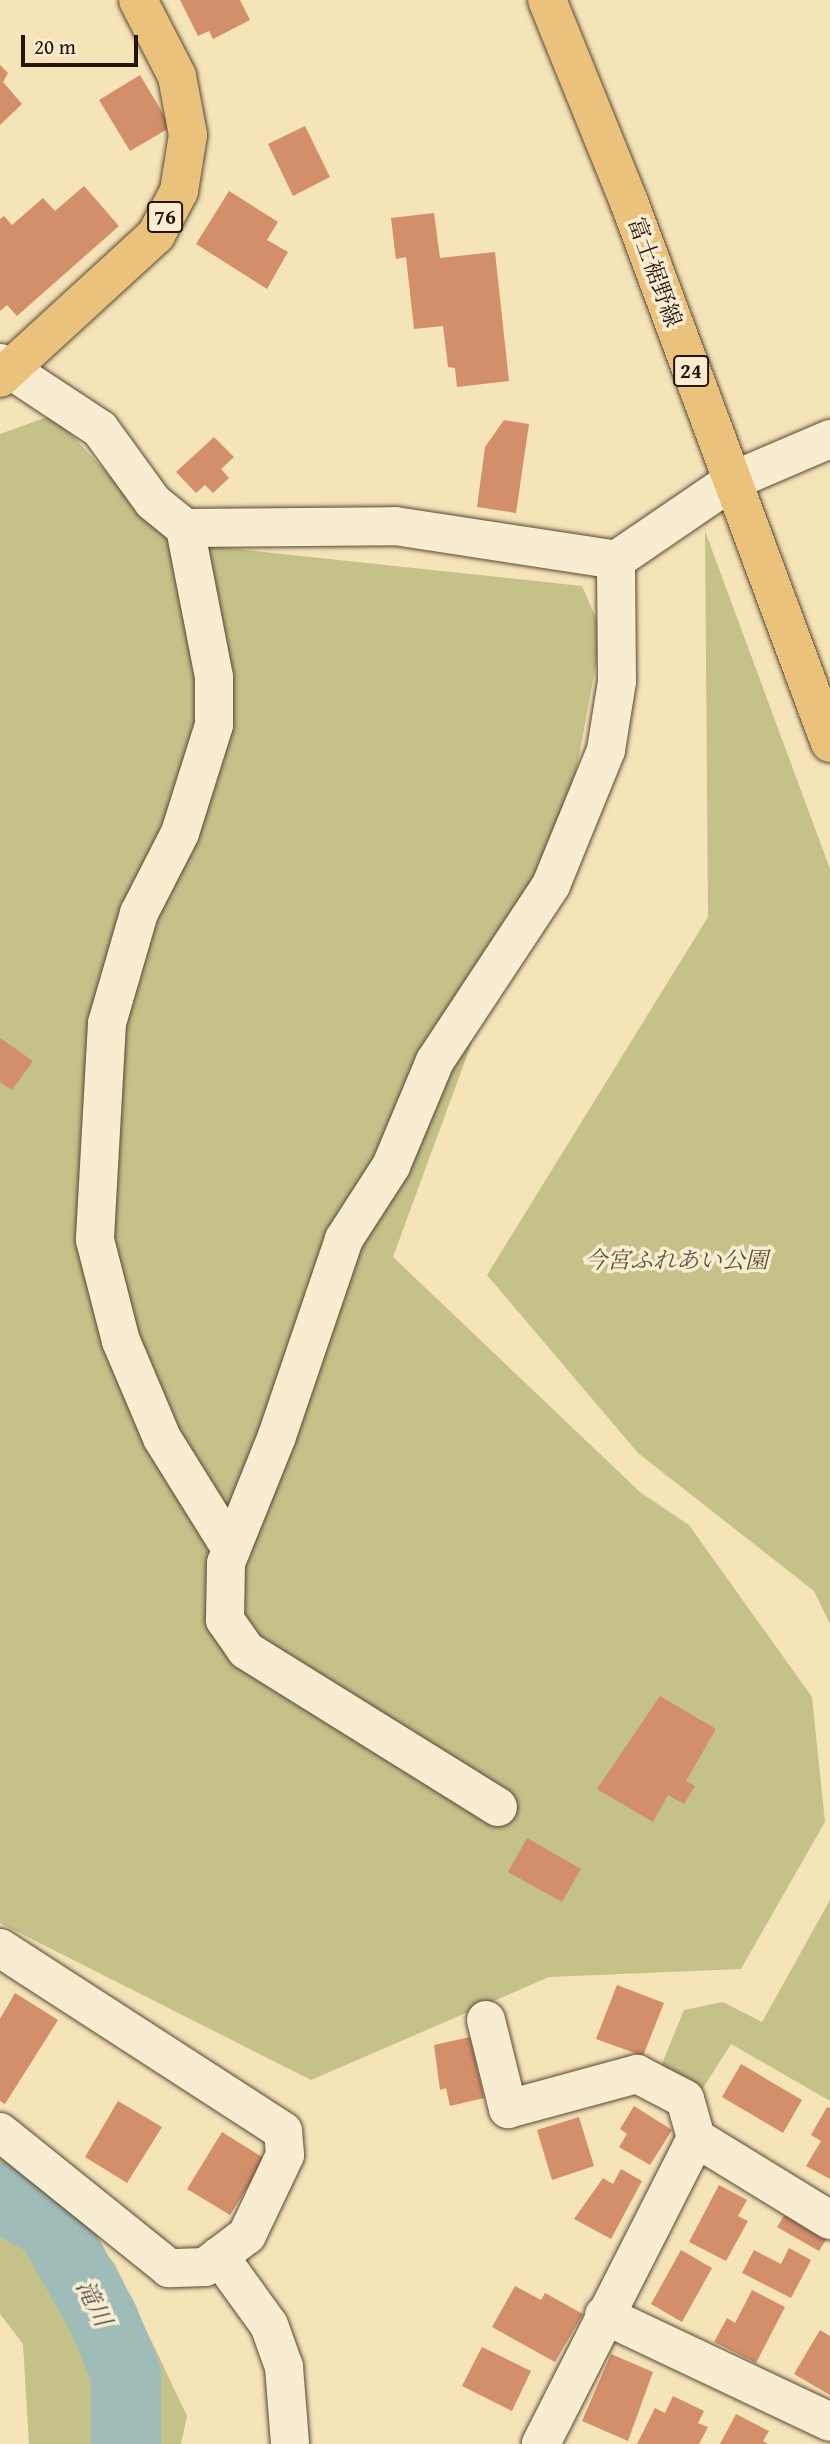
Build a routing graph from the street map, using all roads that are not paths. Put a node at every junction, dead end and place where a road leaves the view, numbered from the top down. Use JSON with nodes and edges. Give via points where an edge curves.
{"nodes":[{"id":1,"x":138,"y":0,"type":"edge"},
{"id":2,"x":547,"y":0,"type":"edge"},
{"id":3,"x":3,"y":370,"type":"edge"},
{"id":4,"x":830,"y":439,"type":"edge"},
{"id":5,"x":732,"y":481,"type":"junction"},
{"id":6,"x":185,"y":528,"type":"junction"},
{"id":7,"x":616,"y":560,"type":"junction"},
{"id":8,"x":830,"y":743,"type":"edge"},
{"id":9,"x":231,"y":1549,"type":"junction"},
{"id":10,"x":498,"y":1807,"type":"dead end"},
{"id":11,"x":0,"y":1948,"type":"edge"},
{"id":12,"x":486,"y":2020,"type":"dead end"},
{"id":13,"x":0,"y":2132,"type":"edge"},
{"id":14,"x":696,"y":2138,"type":"junction"},
{"id":15,"x":830,"y":2220,"type":"edge"},
{"id":16,"x":219,"y":2256,"type":"junction"},
{"id":17,"x":604,"y":2315,"type":"junction"},
{"id":18,"x":830,"y":2422,"type":"edge"},
{"id":19,"x":290,"y":2444,"type":"edge"},
{"id":20,"x":541,"y":2444,"type":"edge"}],
"edges":[{"from":1,"to":3,"type":"main road","number":"76","via":[[177,76],[188,135],[179,191],[156,235]]},
{"from":2,"to":5,"type":"main road","name":"富士裾野線","number":"24","via":[[629,202]]},
{"from":3,"to":6,"type":"street","via":[[100,429],[153,502]]},
{"from":4,"to":5,"type":"street"},
{"from":5,"to":7,"type":"street"},
{"from":5,"to":8,"type":"main road","name":"富士裾野線","number":"24"},
{"from":6,"to":7,"type":"street","via":[[394,526]]},
{"from":6,"to":9,"type":"street","via":[[214,677],[214,725],[180,833],[139,913],[107,1023],[95,1240],[121,1340],[162,1438]]},
{"from":7,"to":9,"type":"street","via":[[617,681],[606,750],[551,886],[435,1061],[391,1166],[344,1239],[277,1436]]},
{"from":9,"to":10,"type":"street","via":[[226,1563],[225,1620],[246,1650]]},
{"from":11,"to":16,"type":"street","via":[[284,2131],[285,2155],[272,2189],[247,2235]]},
{"from":12,"to":14,"type":"street","via":[[508,2109],[637,2074],[685,2099]]},
{"from":13,"to":16,"type":"street","via":[[169,2268],[205,2267]]},
{"from":14,"to":15,"type":"street"},
{"from":14,"to":17,"type":"street"},
{"from":16,"to":19,"type":"street","via":[[269,2325],[284,2367]]},
{"from":17,"to":18,"type":"street"},
{"from":17,"to":20,"type":"street"}]}
